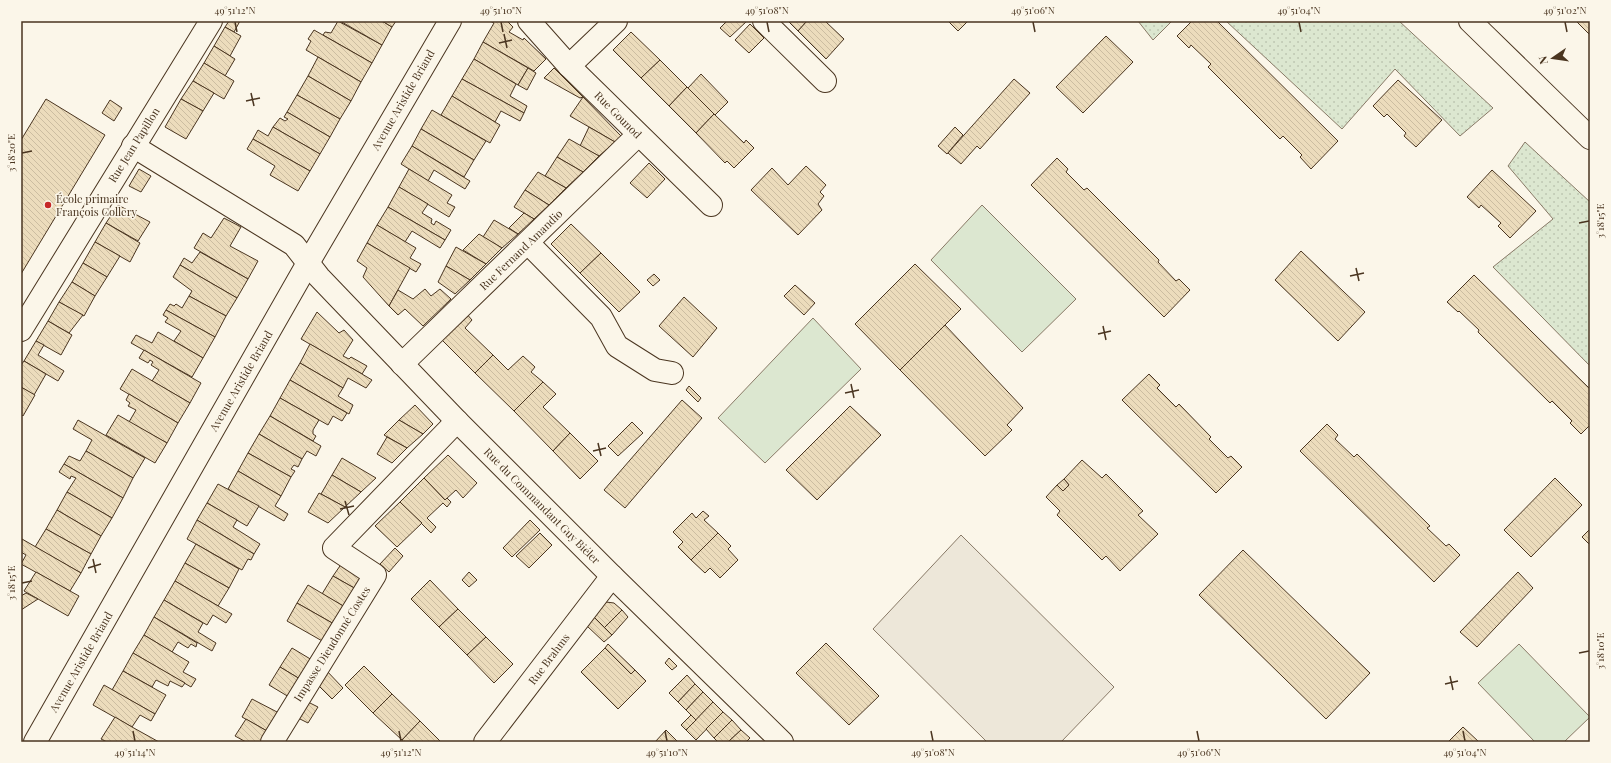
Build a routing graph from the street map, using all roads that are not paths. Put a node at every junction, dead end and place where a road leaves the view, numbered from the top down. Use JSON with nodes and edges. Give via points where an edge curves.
{"nodes":[{"id":1,"x":211,"y":21,"type":"edge"},
{"id":2,"x":450,"y":21,"type":"edge"},
{"id":3,"x":529,"y":21,"type":"edge"},
{"id":4,"x":616,"y":21,"type":"edge"},
{"id":5,"x":764,"y":21,"type":"edge"},
{"id":6,"x":1470,"y":21,"type":"edge"},
{"id":7,"x":569,"y":66,"type":"junction"},
{"id":8,"x":825,"y":81,"type":"dead end"},
{"id":9,"x":638,"y":135,"type":"junction"},
{"id":10,"x":1590,"y":138,"type":"edge"},
{"id":11,"x":134,"y":146,"type":"junction"},
{"id":12,"x":711,"y":205,"type":"dead end"},
{"id":13,"x":528,"y":243,"type":"junction"},
{"id":14,"x":308,"y":263,"type":"junction"},
{"id":15,"x":21,"y":330,"type":"edge"},
{"id":16,"x":402,"y":364,"type":"junction"},
{"id":17,"x":672,"y":373,"type":"dead end"},
{"id":18,"x":457,"y":421,"type":"junction"},
{"id":19,"x":612,"y":576,"type":"junction"},
{"id":20,"x":35,"y":742,"type":"edge"},
{"id":21,"x":272,"y":742,"type":"edge"},
{"id":22,"x":485,"y":742,"type":"edge"},
{"id":23,"x":782,"y":742,"type":"edge"}],
"edges":[{"from":1,"to":11,"type":"street","name":"Rue Jean Papillon"},
{"from":2,"to":14,"type":"street","name":"Avenue Aristide Briand"},
{"from":3,"to":7,"type":"street","name":"Rue Gounod"},
{"from":4,"to":7,"type":"street"},
{"from":5,"to":8,"type":"street"},
{"from":6,"to":10,"type":"street"},
{"from":7,"to":9,"type":"street","name":"Rue Gounod"},
{"from":9,"to":12,"type":"street","name":"Rue Gounod"},
{"from":9,"to":13,"type":"street","name":"Rue Fernand Amandio"},
{"from":11,"to":14,"type":"street","name":"Rue du Commandant Guy Biéler","via":[[294,245]]},
{"from":11,"to":15,"type":"street","name":"Rue Jean Papillon"},
{"from":13,"to":16,"type":"street","name":"Rue Fernand Amandio"},
{"from":13,"to":17,"type":"street","via":[[601,317],[617,346],[655,370]]},
{"from":14,"to":16,"type":"street","name":"Rue du Commandant Guy Biéler"},
{"from":14,"to":20,"type":"street","name":"Avenue Aristide Briand"},
{"from":16,"to":18,"type":"street","name":"Rue du Commandant Guy Biéler"},
{"from":18,"to":19,"type":"street","name":"Rue du Commandant Guy Biéler"},
{"from":18,"to":21,"type":"street","name":"Impasse Dieudonné Costes","via":[[334,548],[375,575]]},
{"from":19,"to":22,"type":"street","name":"Rue Brahms"},
{"from":19,"to":23,"type":"street","name":"Rue du Commandant Guy Biéler"}]}
